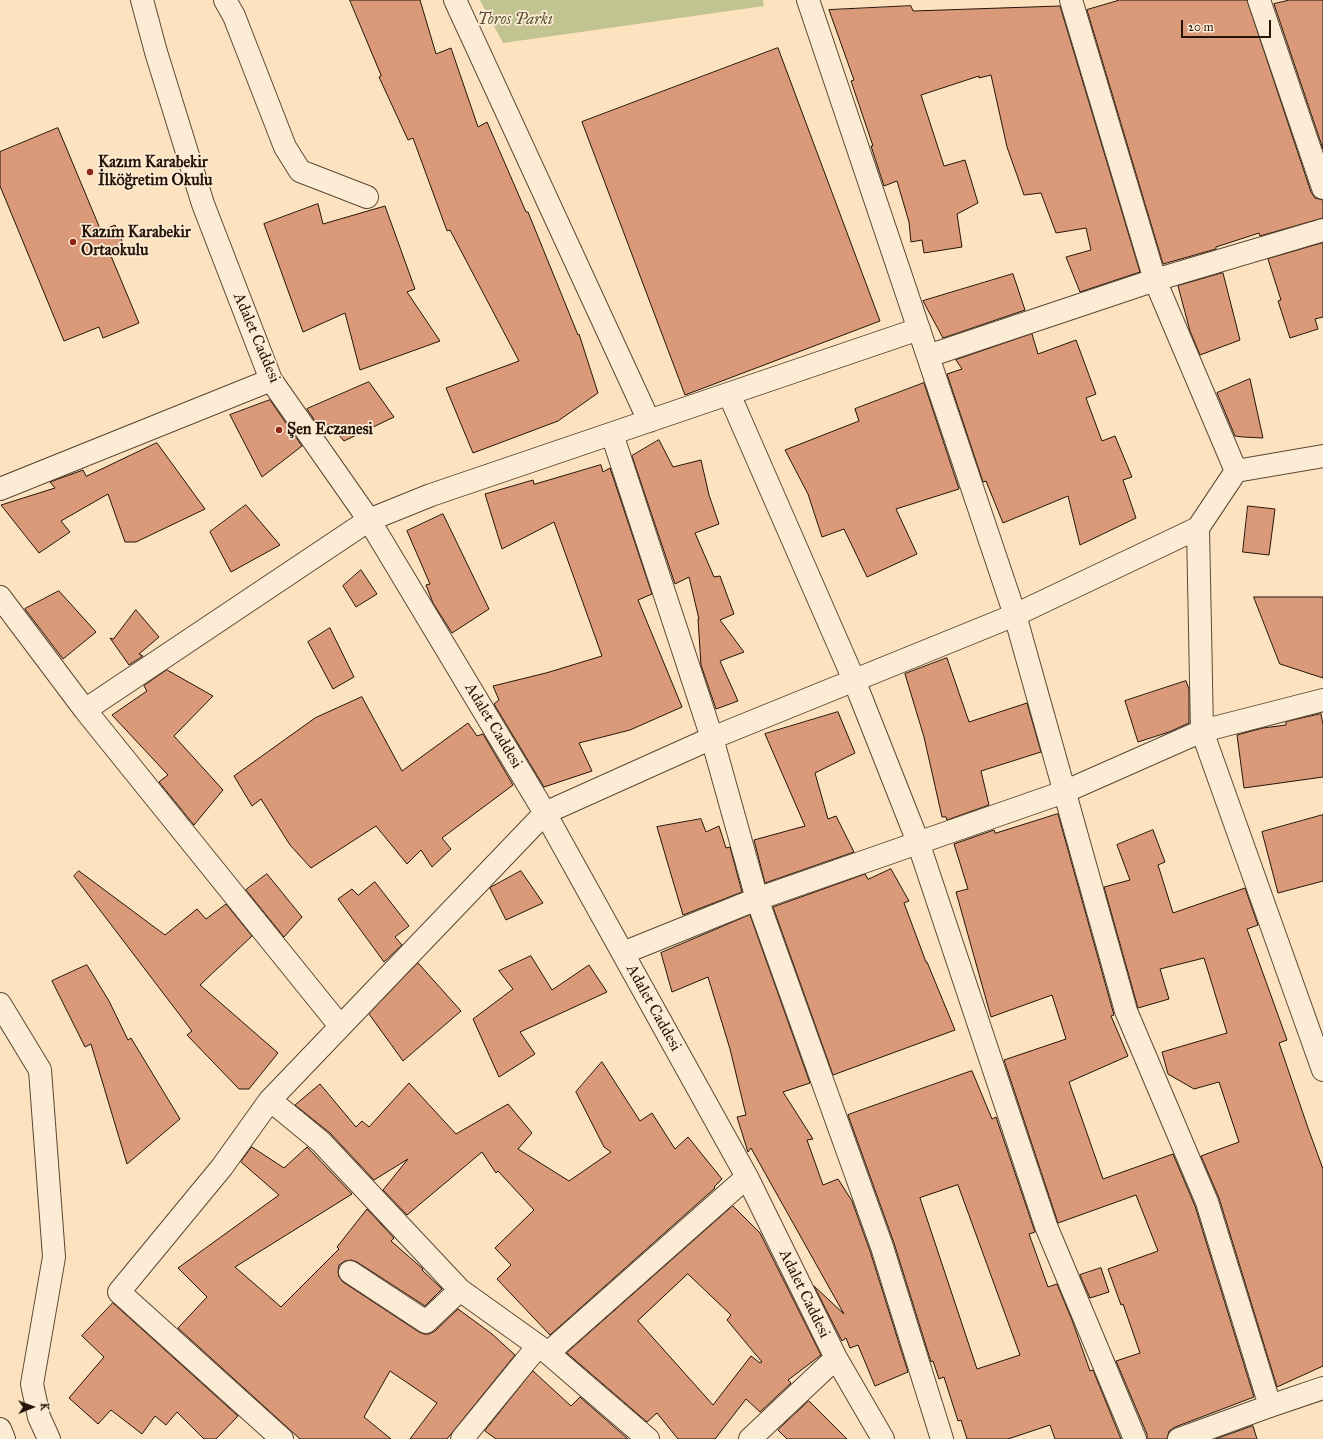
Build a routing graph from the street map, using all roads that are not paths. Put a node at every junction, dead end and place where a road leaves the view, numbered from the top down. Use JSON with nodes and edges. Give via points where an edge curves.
{"nodes":[{"id":1,"x":142,"y":0,"type":"edge"},
{"id":2,"x":225,"y":0,"type":"edge"},
{"id":3,"x":455,"y":0,"type":"edge"},
{"id":4,"x":808,"y":0,"type":"edge"},
{"id":5,"x":1071,"y":0,"type":"edge"},
{"id":6,"x":1259,"y":0,"type":"edge"},
{"id":7,"x":1323,"y":188,"type":"edge"},
{"id":8,"x":367,"y":197,"type":"dead end"},
{"id":9,"x":1323,"y":230,"type":"edge"},
{"id":10,"x":1155,"y":280,"type":"junction"},
{"id":11,"x":919,"y":329,"type":"junction"},
{"id":12,"x":928,"y":356,"type":"junction"},
{"id":13,"x":271,"y":380,"type":"junction"},
{"id":14,"x":728,"y":394,"type":"junction"},
{"id":15,"x":649,"y":421,"type":"junction"},
{"id":16,"x":612,"y":434,"type":"junction"},
{"id":17,"x":1323,"y":456,"type":"edge"},
{"id":18,"x":1236,"y":470,"type":"junction"},
{"id":19,"x":0,"y":489,"type":"edge"},
{"id":20,"x":369,"y":520,"type":"junction"},
{"id":21,"x":1198,"y":528,"type":"junction"},
{"id":22,"x":0,"y":597,"type":"edge"},
{"id":23,"x":1015,"y":615,"type":"junction"},
{"id":24,"x":854,"y":680,"type":"junction"},
{"id":25,"x":1323,"y":700,"type":"edge"},
{"id":26,"x":85,"y":710,"type":"junction"},
{"id":27,"x":1202,"y":731,"type":"junction"},
{"id":28,"x":712,"y":738,"type":"junction"},
{"id":29,"x":1064,"y":792,"type":"junction"},
{"id":30,"x":545,"y":813,"type":"junction"},
{"id":31,"x":918,"y":842,"type":"junction"},
{"id":32,"x":757,"y":899,"type":"junction"},
{"id":33,"x":623,"y":953,"type":"junction"},
{"id":34,"x":0,"y":1004,"type":"edge"},
{"id":35,"x":340,"y":1026,"type":"junction"},
{"id":36,"x":1321,"y":1058,"type":"edge"},
{"id":37,"x":270,"y":1100,"type":"junction"},
{"id":38,"x":747,"y":1177,"type":"junction"},
{"id":39,"x":350,"y":1272,"type":"dead end"},
{"id":40,"x":460,"y":1290,"type":"junction"},
{"id":41,"x":543,"y":1349,"type":"junction"},
{"id":42,"x":836,"y":1358,"type":"junction"},
{"id":43,"x":1323,"y":1388,"type":"edge"},
{"id":44,"x":1270,"y":1406,"type":"junction"},
{"id":45,"x":0,"y":1428,"type":"edge"},
{"id":46,"x":4,"y":1439,"type":"edge"},
{"id":47,"x":49,"y":1439,"type":"edge"},
{"id":48,"x":282,"y":1439,"type":"edge"},
{"id":49,"x":462,"y":1439,"type":"edge"},
{"id":50,"x":648,"y":1439,"type":"edge"},
{"id":51,"x":750,"y":1439,"type":"edge"},
{"id":52,"x":883,"y":1439,"type":"edge"},
{"id":53,"x":942,"y":1439,"type":"edge"},
{"id":54,"x":1135,"y":1439,"type":"edge"},
{"id":55,"x":1179,"y":1439,"type":"edge"}],
"edges":[{"from":1,"to":13,"type":"street","name":"Adalet Caddesi","via":[[203,204]]},
{"from":2,"to":8,"type":"street","via":[[234,16],[285,147],[300,171]]},
{"from":3,"to":15,"type":"street"},
{"from":4,"to":11,"type":"street"},
{"from":5,"to":10,"type":"street"},
{"from":6,"to":7,"type":"street"},
{"from":9,"to":10,"type":"street"},
{"from":10,"to":12,"type":"street"},
{"from":10,"to":18,"type":"street"},
{"from":11,"to":12,"type":"street"},
{"from":11,"to":14,"type":"street"},
{"from":12,"to":23,"type":"street"},
{"from":13,"to":19,"type":"street"},
{"from":13,"to":20,"type":"street","name":"Adalet Caddesi"},
{"from":14,"to":15,"type":"street"},
{"from":14,"to":24,"type":"street"},
{"from":15,"to":16,"type":"street"},
{"from":16,"to":20,"type":"street","via":[[431,495]]},
{"from":16,"to":28,"type":"street"},
{"from":17,"to":18,"type":"street"},
{"from":18,"to":21,"type":"street"},
{"from":20,"to":26,"type":"street"},
{"from":20,"to":30,"type":"street","name":"Adalet Caddesi"},
{"from":21,"to":23,"type":"street"},
{"from":21,"to":27,"type":"street"},
{"from":22,"to":26,"type":"street"},
{"from":23,"to":24,"type":"street"},
{"from":23,"to":29,"type":"street"},
{"from":24,"to":28,"type":"street"},
{"from":24,"to":31,"type":"street"},
{"from":25,"to":27,"type":"street"},
{"from":26,"to":35,"type":"street"},
{"from":27,"to":29,"type":"street"},
{"from":27,"to":36,"type":"street"},
{"from":28,"to":30,"type":"street"},
{"from":28,"to":32,"type":"street"},
{"from":29,"to":31,"type":"street"},
{"from":29,"to":44,"type":"street","via":[[1126,1011],[1207,1202]]},
{"from":30,"to":33,"type":"street","name":"Adalet Caddesi"},
{"from":30,"to":35,"type":"street"},
{"from":31,"to":32,"type":"street"},
{"from":31,"to":54,"type":"street","via":[[1046,1226]]},
{"from":32,"to":33,"type":"street"},
{"from":32,"to":53,"type":"street","via":[[882,1247]]},
{"from":33,"to":38,"type":"street","name":"Adalet Caddesi"},
{"from":34,"to":47,"type":"street","via":[[40,1070],[54,1257],[32,1384],[39,1417]]},
{"from":35,"to":37,"type":"street"},
{"from":37,"to":40,"type":"street","via":[[321,1142]]},
{"from":37,"to":48,"type":"street","via":[[222,1167],[119,1292]]},
{"from":38,"to":41,"type":"street"},
{"from":38,"to":42,"type":"street","name":"Adalet Caddesi"},
{"from":39,"to":40,"type":"street","via":[[426,1322]]},
{"from":40,"to":41,"type":"street"},
{"from":41,"to":49,"type":"street"},
{"from":41,"to":50,"type":"street"},
{"from":42,"to":51,"type":"street"},
{"from":42,"to":52,"type":"street","name":"Adalet Caddesi"},
{"from":43,"to":44,"type":"street"},
{"from":44,"to":55,"type":"street"},
{"from":45,"to":46,"type":"street"}]}
